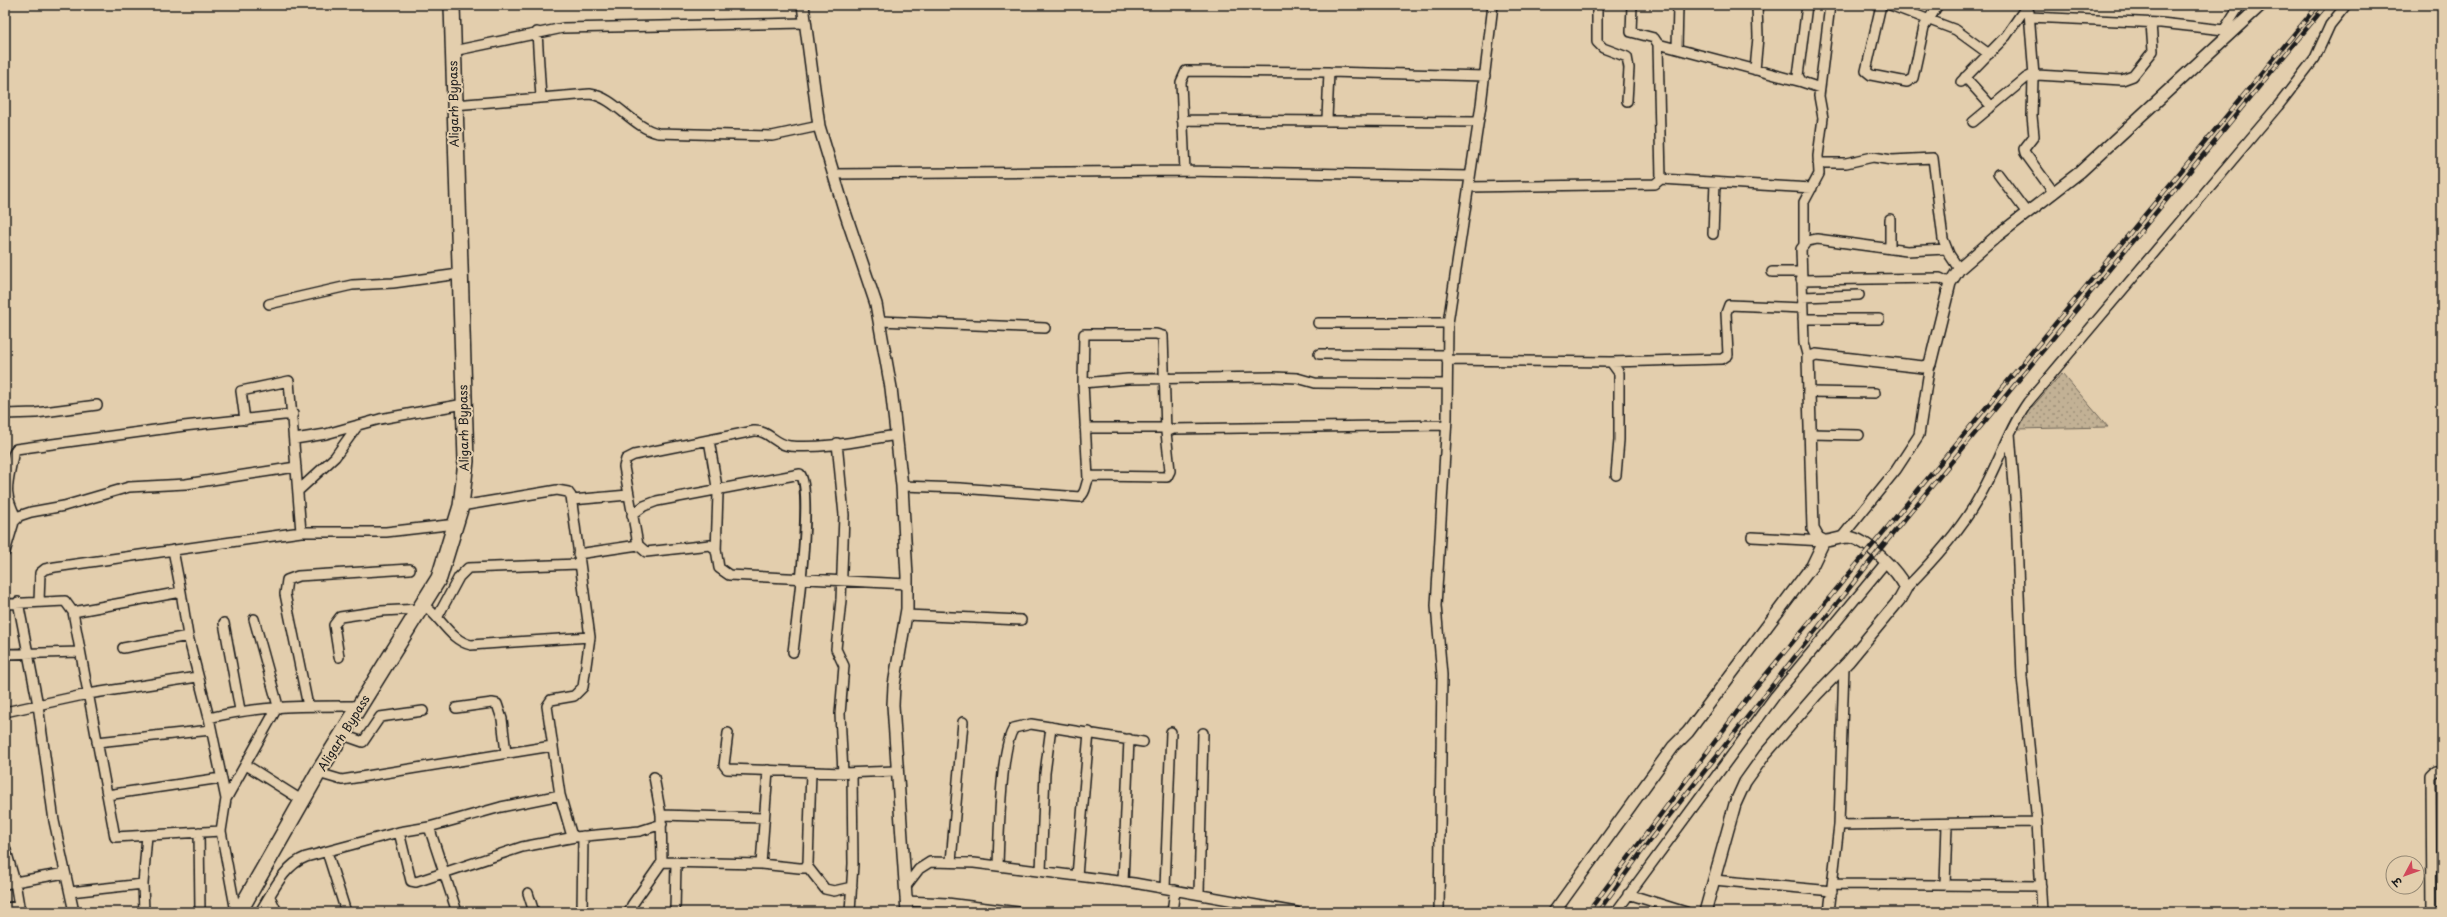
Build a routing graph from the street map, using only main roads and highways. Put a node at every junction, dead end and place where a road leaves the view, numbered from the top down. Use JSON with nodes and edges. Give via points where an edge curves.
{"nodes":[{"id":1,"x":452,"y":5,"type":"edge"},
{"id":2,"x":238,"y":912,"type":"edge"}],
"edges":[{"from":1,"to":2,"type":"highway","name":"Aligarh Bypass","via":[[453,51],[462,104],[459,274],[466,461],[461,506],[439,578],[362,706],[347,737],[318,773]]}]}
